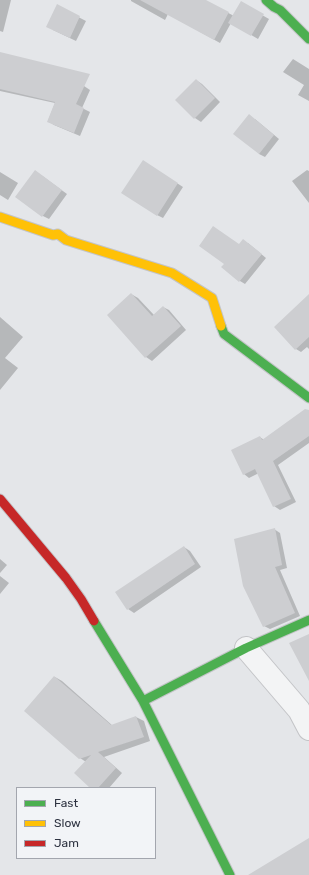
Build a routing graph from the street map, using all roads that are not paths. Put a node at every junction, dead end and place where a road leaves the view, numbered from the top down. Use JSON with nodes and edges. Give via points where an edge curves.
{"nodes":[{"id":1,"x":266,"y":0,"type":"edge"},
{"id":2,"x":309,"y":39,"type":"edge"},
{"id":3,"x":0,"y":217,"type":"edge"},
{"id":4,"x":309,"y":398,"type":"edge"},
{"id":5,"x":0,"y":499,"type":"edge"},
{"id":6,"x":309,"y":620,"type":"edge"},
{"id":7,"x":246,"y":648,"type":"junction"},
{"id":8,"x":143,"y":701,"type":"junction"},
{"id":9,"x":309,"y":729,"type":"edge"},
{"id":10,"x":230,"y":875,"type":"edge"}],
"edges":[{"from":1,"to":2,"type":"street"},
{"from":3,"to":4,"type":"street","via":[[172,273],[212,298],[224,334]]},
{"from":5,"to":8,"type":"street","via":[[81,599]]},
{"from":6,"to":7,"type":"street"},
{"from":7,"to":8,"type":"street"},
{"from":7,"to":9,"type":"street","via":[[299,710]]},
{"from":8,"to":10,"type":"street"}]}
